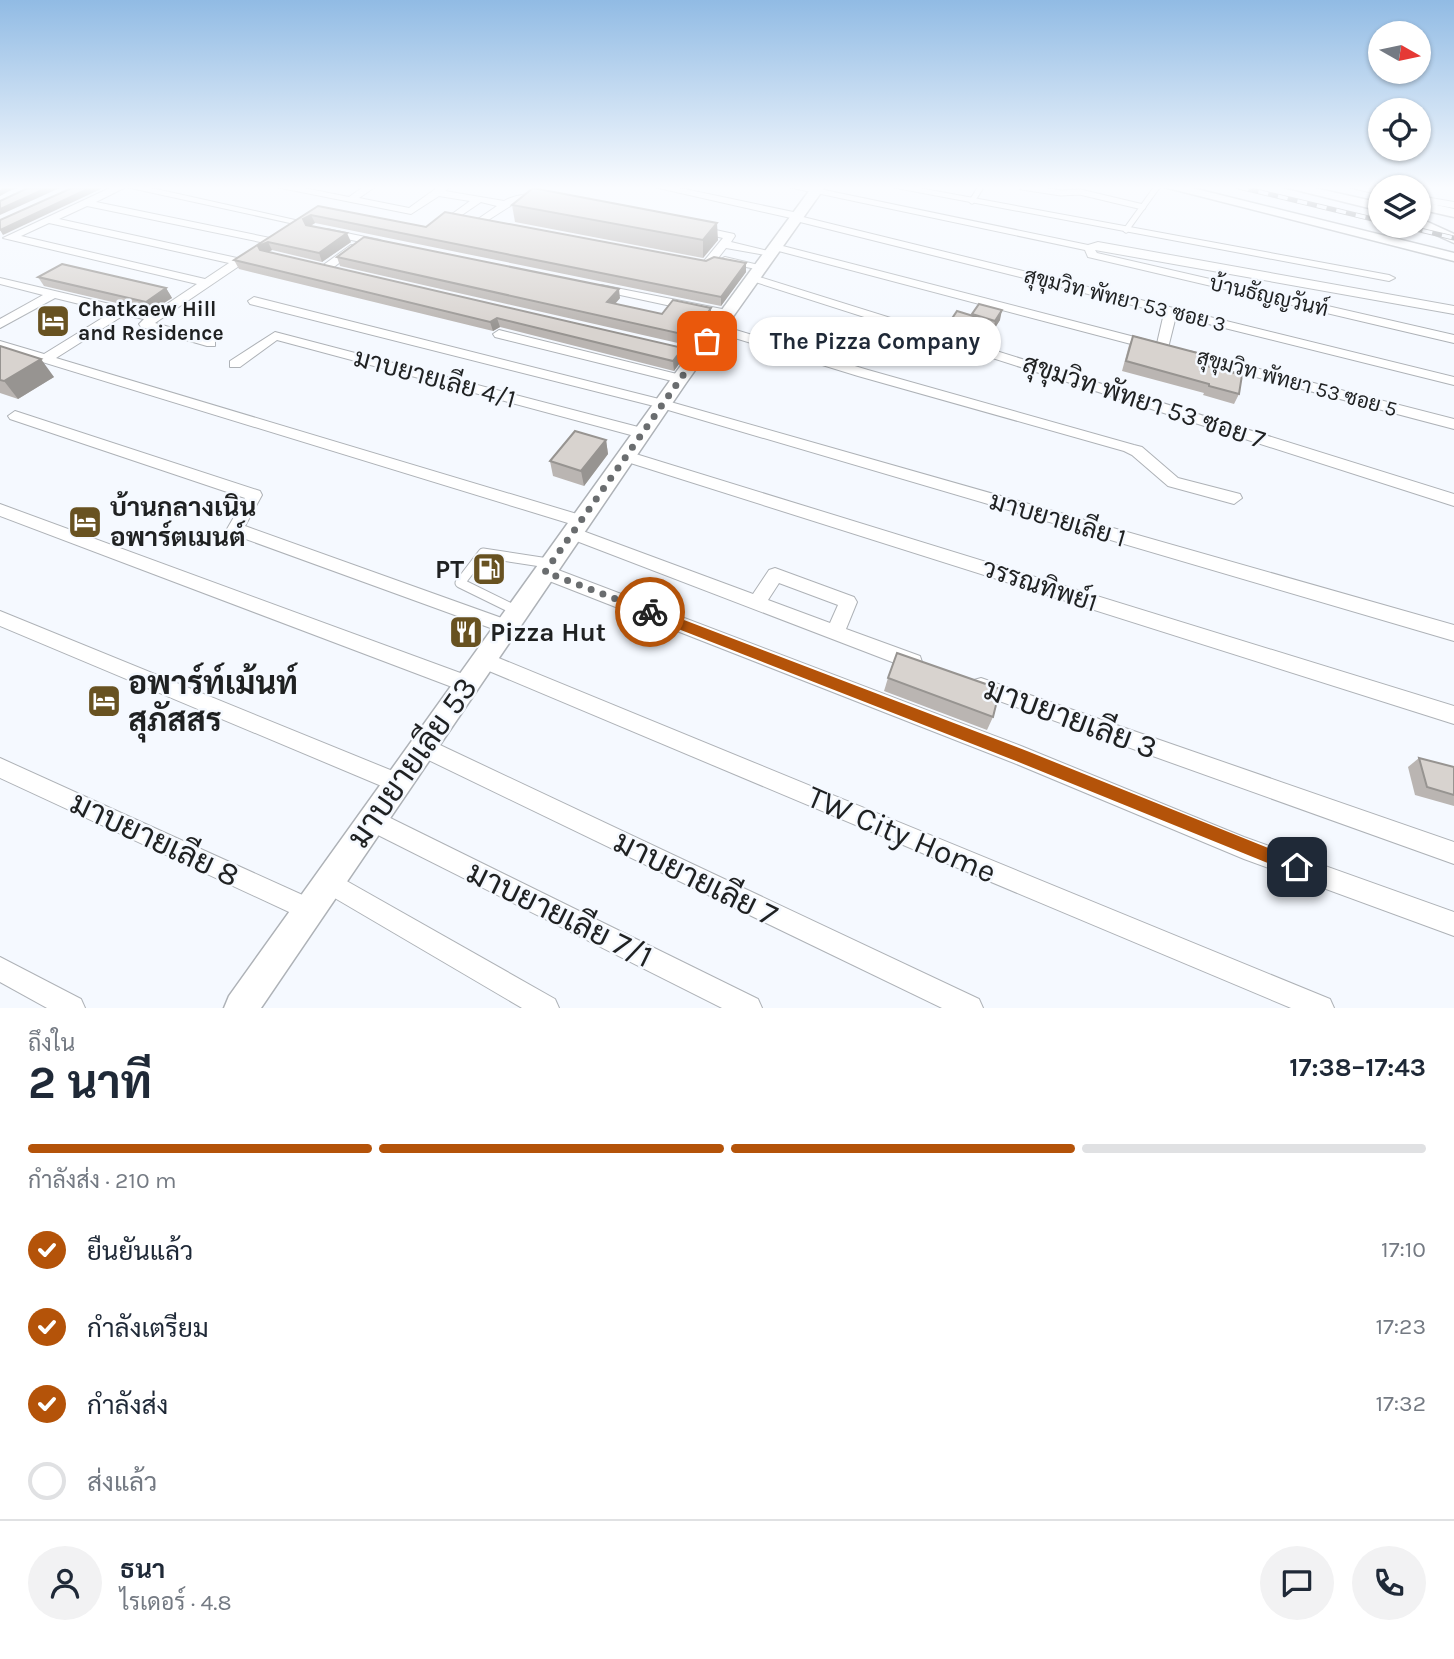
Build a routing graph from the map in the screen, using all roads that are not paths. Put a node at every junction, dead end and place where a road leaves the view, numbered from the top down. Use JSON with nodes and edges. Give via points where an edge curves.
{"nodes":[{"id":1,"x":119,"y":234,"type":"edge"},
{"id":2,"x":222,"y":234,"type":"edge"},
{"id":3,"x":280,"y":234,"type":"edge"},
{"id":4,"x":337,"y":234,"type":"edge"},
{"id":5,"x":720,"y":234,"type":"edge"},
{"id":6,"x":785,"y":234,"type":"edge"},
{"id":7,"x":865,"y":234,"type":"edge"},
{"id":8,"x":1024,"y":234,"type":"edge"},
{"id":9,"x":1148,"y":234,"type":"edge"},
{"id":10,"x":1361,"y":234,"type":"edge"},
{"id":11,"x":5,"y":240,"type":"edge"},
{"id":12,"x":365,"y":240,"type":"junction"},
{"id":13,"x":723,"y":244,"type":"junction"},
{"id":14,"x":391,"y":245,"type":"edge"},
{"id":15,"x":1089,"y":248,"type":"junction"},
{"id":16,"x":773,"y":250,"type":"junction"},
{"id":17,"x":713,"y":257,"type":"junction"},
{"id":18,"x":1454,"y":257,"type":"edge"},
{"id":19,"x":680,"y":259,"type":"edge"},
{"id":20,"x":339,"y":271,"type":"edge"},
{"id":21,"x":757,"y":272,"type":"junction"},
{"id":22,"x":1389,"y":278,"type":"dead end"},
{"id":23,"x":0,"y":281,"type":"edge"},
{"id":24,"x":206,"y":283,"type":"junction"},
{"id":25,"x":593,"y":286,"type":"edge"},
{"id":26,"x":50,"y":296,"type":"junction"},
{"id":27,"x":254,"y":301,"type":"dead end"},
{"id":28,"x":1454,"y":310,"type":"edge"},
{"id":29,"x":122,"y":311,"type":"junction"},
{"id":30,"x":1171,"y":311,"type":"junction"},
{"id":31,"x":727,"y":314,"type":"junction"},
{"id":32,"x":149,"y":321,"type":"junction"},
{"id":33,"x":0,"y":324,"type":"edge"},
{"id":34,"x":716,"y":328,"type":"junction"},
{"id":35,"x":499,"y":334,"type":"dead end"},
{"id":36,"x":1454,"y":339,"type":"edge"},
{"id":37,"x":211,"y":342,"type":"dead end"},
{"id":38,"x":0,"y":345,"type":"edge"},
{"id":39,"x":1162,"y":348,"type":"junction"},
{"id":40,"x":45,"y":359,"type":"junction"},
{"id":41,"x":236,"y":364,"type":"dead end"},
{"id":42,"x":680,"y":379,"type":"junction"},
{"id":43,"x":1454,"y":381,"type":"edge"},
{"id":44,"x":662,"y":404,"type":"junction"},
{"id":45,"x":15,"y":416,"type":"dead end"},
{"id":46,"x":1454,"y":424,"type":"edge"},
{"id":47,"x":642,"y":433,"type":"junction"},
{"id":48,"x":626,"y":456,"type":"junction"},
{"id":49,"x":1234,"y":498,"type":"dead end"},
{"id":50,"x":1454,"y":500,"type":"edge"},
{"id":51,"x":0,"y":510,"type":"edge"},
{"id":52,"x":576,"y":527,"type":"junction"},
{"id":53,"x":548,"y":568,"type":"junction"},
{"id":54,"x":756,"y":603,"type":"junction"},
{"id":55,"x":0,"y":618,"type":"edge"},
{"id":56,"x":512,"y":619,"type":"junction"},
{"id":57,"x":835,"y":632,"type":"junction"},
{"id":58,"x":1454,"y":633,"type":"edge"},
{"id":59,"x":484,"y":660,"type":"junction"},
{"id":60,"x":931,"y":668,"type":"edge"},
{"id":61,"x":968,"y":682,"type":"edge"},
{"id":62,"x":467,"y":684,"type":"junction"},
{"id":63,"x":1454,"y":715,"type":"edge"},
{"id":64,"x":423,"y":747,"type":"junction"},
{"id":65,"x":0,"y":768,"type":"edge"},
{"id":66,"x":398,"y":783,"type":"junction"},
{"id":67,"x":372,"y":820,"type":"junction"},
{"id":68,"x":1454,"y":853,"type":"edge"},
{"id":69,"x":329,"y":881,"type":"junction"},
{"id":70,"x":310,"y":909,"type":"junction"},
{"id":71,"x":1454,"y":924,"type":"edge"},
{"id":72,"x":0,"y":969,"type":"edge"},
{"id":73,"x":72,"y":1008,"type":"edge"},
{"id":74,"x":241,"y":1008,"type":"edge"},
{"id":75,"x":546,"y":1008,"type":"edge"},
{"id":76,"x":749,"y":1008,"type":"edge"},
{"id":77,"x":970,"y":1008,"type":"edge"},
{"id":78,"x":1321,"y":1008,"type":"edge"}],
"edges":[{"from":1,"to":24,"type":"street","via":[[243,259]]},
{"from":2,"to":3,"type":"street","via":[[265,244]]},
{"from":4,"to":12,"type":"street"},
{"from":5,"to":13,"type":"street","via":[[730,236]]},
{"from":6,"to":16,"type":"street","name":"มาบยายเลีย 53"},
{"from":7,"to":30,"type":"street","name":"สุขุมวิท พัทยา 53 ซอย 3"},
{"from":8,"to":15,"type":"street","name":"บ้านธัญญวันท์"},
{"from":9,"to":22,"type":"street"},
{"from":10,"to":18,"type":"street"},
{"from":11,"to":24,"type":"street"},
{"from":12,"to":14,"type":"street"},
{"from":12,"to":20,"type":"street","via":[[320,267]]},
{"from":13,"to":16,"type":"street","name":"สุขุมวิท พัทยา 53 ซอย 5"},
{"from":13,"to":17,"type":"street"},
{"from":15,"to":28,"type":"street","name":"บ้านธัญญวันท์","via":[[1098,245]]},
{"from":15,"to":36,"type":"street","name":"บ้านธัญญวันท์","via":[[1092,255]]},
{"from":16,"to":21,"type":"street","name":"มาบยายเลีย 53"},
{"from":16,"to":39,"type":"street","name":"สุขุมวิท พัทยา 53 ซอย 5"},
{"from":17,"to":19,"type":"street","name":"สุขุมวิท พัทยา 53 ซอย 7","via":[[707,265]]},
{"from":17,"to":21,"type":"street","name":"สุขุมวิท พัทยา 53 ซอย 7"},
{"from":21,"to":31,"type":"street","name":"มาบยายเลีย 53"},
{"from":21,"to":50,"type":"street","name":"สุขุมวิท พัทยา 53 ซอย 7"},
{"from":23,"to":26,"type":"street"},
{"from":24,"to":32,"type":"street"},
{"from":25,"to":31,"type":"street"},
{"from":26,"to":29,"type":"street"},
{"from":26,"to":33,"type":"street"},
{"from":27,"to":44,"type":"street","name":"มาบยายเลีย 1"},
{"from":29,"to":32,"type":"street"},
{"from":29,"to":40,"type":"street"},
{"from":30,"to":39,"type":"street"},
{"from":30,"to":43,"type":"street","name":"สุขุมวิท พัทยา 53 ซอย 3"},
{"from":31,"to":34,"type":"street","name":"มาบยายเลีย 53"},
{"from":32,"to":37,"type":"street"},
{"from":34,"to":42,"type":"street","name":"มาบยายเลีย 53","via":[[691,352]]},
{"from":34,"to":49,"type":"street","via":[[1129,448],[1173,482]]},
{"from":35,"to":42,"type":"street"},
{"from":38,"to":40,"type":"street"},
{"from":39,"to":46,"type":"street","name":"สุขุมวิท พัทยา 53 ซอย 5"},
{"from":40,"to":52,"type":"street"},
{"from":41,"to":47,"type":"street","name":"มาบยายเลีย 4/1","via":[[275,336]]},
{"from":42,"to":44,"type":"street","name":"มาบยายเลีย 53"},
{"from":44,"to":47,"type":"street","name":"มาบยายเลีย 53"},
{"from":44,"to":58,"type":"street","name":"มาบยายเลีย 1"},
{"from":45,"to":56,"type":"street","via":[[254,495],[235,529]]},
{"from":47,"to":48,"type":"street","name":"มาบยายเลีย 53"},
{"from":48,"to":52,"type":"street","name":"มาบยายเลีย 53"},
{"from":48,"to":63,"type":"street","name":"วรรณทิพย์1"},
{"from":51,"to":62,"type":"street"},
{"from":52,"to":53,"type":"street","name":"มาบยายเลีย 53"},
{"from":52,"to":54,"type":"street"},
{"from":53,"to":56,"type":"street","name":"มาบยายเลีย 53"},
{"from":53,"to":56,"type":"lane","via":[[483,553],[460,583]]},
{"from":53,"to":71,"type":"street","via":[[1244,848]]},
{"from":54,"to":57,"type":"street"},
{"from":54,"to":57,"type":"street","via":[[775,575],[848,602]]},
{"from":55,"to":66,"type":"street"},
{"from":56,"to":59,"type":"street","name":"มาบยายเลีย 53"},
{"from":57,"to":60,"type":"street"},
{"from":59,"to":62,"type":"street","name":"มาบยายเลีย 53"},
{"from":59,"to":78,"type":"street","name":"TW City Home"},
{"from":61,"to":68,"type":"street","name":"มาบยายเลีย 3"},
{"from":62,"to":64,"type":"street","name":"มาบยายเลีย 53"},
{"from":64,"to":66,"type":"street","name":"มาบยายเลีย 53"},
{"from":64,"to":77,"type":"street","name":"มาบยายเลีย 7"},
{"from":65,"to":70,"type":"street","name":"มาบยายเลีย 8"},
{"from":66,"to":67,"type":"street","name":"มาบยายเลีย 53"},
{"from":67,"to":69,"type":"street","name":"มาบยายเลีย 53"},
{"from":67,"to":76,"type":"street","name":"มาบยายเลีย 7/1"},
{"from":69,"to":70,"type":"street","name":"มาบยายเลีย 53"},
{"from":69,"to":75,"type":"street"},
{"from":70,"to":74,"type":"street","name":"มาบยายเลีย 53"},
{"from":72,"to":73,"type":"street"}]}
